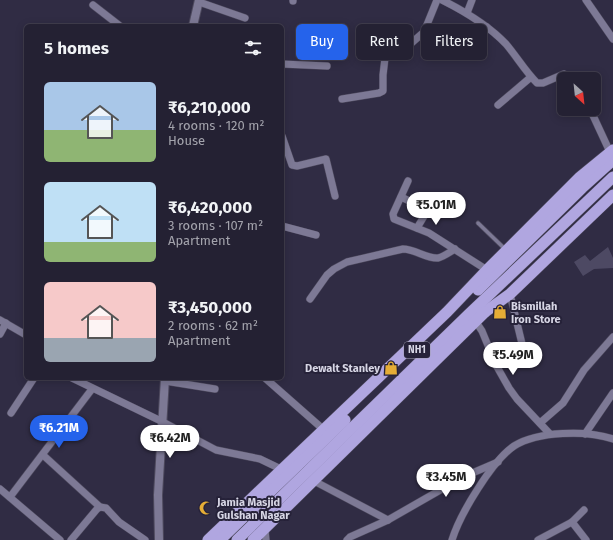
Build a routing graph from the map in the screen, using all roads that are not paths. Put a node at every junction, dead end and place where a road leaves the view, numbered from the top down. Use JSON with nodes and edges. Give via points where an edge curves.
{"nodes":[{"id":1,"x":438,"y":0,"type":"edge"},
{"id":2,"x":442,"y":0,"type":"edge"},
{"id":3,"x":472,"y":0,"type":"edge"},
{"id":4,"x":586,"y":0,"type":"edge"},
{"id":5,"x":199,"y":1,"type":"edge"},
{"id":6,"x":93,"y":5,"type":"dead end"},
{"id":7,"x":467,"y":12,"type":"junction"},
{"id":8,"x":245,"y":18,"type":"dead end"},
{"id":9,"x":117,"y":24,"type":"edge"},
{"id":10,"x":193,"y":24,"type":"edge"},
{"id":11,"x":483,"y":24,"type":"edge"},
{"id":12,"x":487,"y":27,"type":"edge"},
{"id":13,"x":613,"y":39,"type":"edge"},
{"id":14,"x":413,"y":42,"type":"edge"},
{"id":15,"x":385,"y":60,"type":"edge"},
{"id":16,"x":284,"y":64,"type":"edge"},
{"id":17,"x":327,"y":66,"type":"dead end"},
{"id":18,"x":557,"y":76,"type":"edge"},
{"id":19,"x":531,"y":77,"type":"junction"},
{"id":20,"x":342,"y":99,"type":"dead end"},
{"id":21,"x":498,"y":105,"type":"dead end"},
{"id":22,"x":593,"y":116,"type":"edge"},
{"id":23,"x":284,"y":142,"type":"edge"},
{"id":24,"x":612,"y":154,"type":"edge"},
{"id":25,"x":613,"y":177,"type":"edge"},
{"id":26,"x":408,"y":181,"type":"dead end"},
{"id":27,"x":613,"y":195,"type":"edge"},
{"id":28,"x":335,"y":196,"type":"dead end"},
{"id":29,"x":401,"y":196,"type":"junction"},
{"id":30,"x":478,"y":223,"type":"dead end"},
{"id":31,"x":284,"y":227,"type":"edge"},
{"id":32,"x":417,"y":228,"type":"junction"},
{"id":33,"x":316,"y":235,"type":"dead end"},
{"id":34,"x":454,"y":249,"type":"junction"},
{"id":35,"x":510,"y":253,"type":"junction"},
{"id":36,"x":487,"y":270,"type":"junction"},
{"id":37,"x":510,"y":294,"type":"junction"},
{"id":38,"x":310,"y":299,"type":"dead end"},
{"id":39,"x":472,"y":318,"type":"junction"},
{"id":40,"x":3,"y":321,"type":"edge"},
{"id":41,"x":0,"y":334,"type":"edge"},
{"id":42,"x":24,"y":334,"type":"edge"},
{"id":43,"x":613,"y":337,"type":"edge"},
{"id":44,"x":524,"y":352,"type":"dead end"},
{"id":45,"x":33,"y":380,"type":"edge"},
{"id":46,"x":76,"y":380,"type":"edge"},
{"id":47,"x":165,"y":380,"type":"edge"},
{"id":48,"x":267,"y":380,"type":"edge"},
{"id":49,"x":92,"y":389,"type":"junction"},
{"id":50,"x":215,"y":389,"type":"dead end"},
{"id":51,"x":613,"y":393,"type":"edge"},
{"id":52,"x":11,"y":413,"type":"dead end"},
{"id":53,"x":163,"y":422,"type":"junction"},
{"id":54,"x":540,"y":422,"type":"junction"},
{"id":55,"x":324,"y":430,"type":"junction"},
{"id":56,"x":550,"y":434,"type":"junction"},
{"id":57,"x":585,"y":434,"type":"junction"},
{"id":58,"x":613,"y":439,"type":"edge"},
{"id":59,"x":43,"y":455,"type":"junction"},
{"id":60,"x":498,"y":462,"type":"junction"},
{"id":61,"x":286,"y":472,"type":"junction"},
{"id":62,"x":314,"y":480,"type":"junction"},
{"id":63,"x":0,"y":489,"type":"edge"},
{"id":64,"x":10,"y":497,"type":"junction"},
{"id":65,"x":100,"y":507,"type":"junction"},
{"id":66,"x":584,"y":510,"type":"dead end"},
{"id":67,"x":388,"y":520,"type":"junction"},
{"id":68,"x":572,"y":522,"type":"junction"},
{"id":69,"x":265,"y":534,"type":"edge"},
{"id":70,"x":453,"y":539,"type":"edge"},
{"id":71,"x":60,"y":540,"type":"edge"},
{"id":72,"x":71,"y":540,"type":"edge"},
{"id":73,"x":145,"y":540,"type":"edge"},
{"id":74,"x":160,"y":540,"type":"edge"},
{"id":75,"x":208,"y":540,"type":"edge"},
{"id":76,"x":220,"y":540,"type":"edge"},
{"id":77,"x":237,"y":540,"type":"edge"},
{"id":78,"x":253,"y":540,"type":"edge"},
{"id":79,"x":347,"y":540,"type":"edge"},
{"id":80,"x":538,"y":540,"type":"edge"},
{"id":81,"x":586,"y":540,"type":"edge"}],
"edges":[{"from":1,"to":14,"type":"street","via":[[424,32]]},
{"from":2,"to":7,"type":"street"},
{"from":3,"to":7,"type":"street"},
{"from":4,"to":13,"type":"street"},
{"from":5,"to":8,"type":"street"},
{"from":5,"to":10,"type":"street"},
{"from":6,"to":9,"type":"street"},
{"from":7,"to":11,"type":"street"},
{"from":12,"to":19,"type":"street","via":[[507,45]]},
{"from":15,"to":20,"type":"street","via":[[383,91]]},
{"from":16,"to":17,"type":"street"},
{"from":18,"to":19,"type":"street","via":[[540,83]]},
{"from":19,"to":21,"type":"street"},
{"from":22,"to":24,"type":"street"},
{"from":23,"to":28,"type":"street","via":[[292,165],[326,159]]},
{"from":24,"to":35,"type":"highway","via":[[580,177]]},
{"from":25,"to":39,"type":"highway","number":"NH1"},
{"from":26,"to":29,"type":"street"},
{"from":27,"to":37,"type":"highway"},
{"from":29,"to":32,"type":"street","via":[[426,209]]},
{"from":29,"to":32,"type":"street","via":[[393,214],[394,220]]},
{"from":30,"to":35,"type":"lane"},
{"from":31,"to":33,"type":"street"},
{"from":32,"to":34,"type":"street"},
{"from":34,"to":36,"type":"street"},
{"from":34,"to":38,"type":"street","via":[[438,258],[404,249],[347,262],[330,272]]},
{"from":35,"to":36,"type":"highway"},
{"from":35,"to":61,"type":"highway","number":"NH1"},
{"from":36,"to":55,"type":"highway"},
{"from":37,"to":39,"type":"highway"},
{"from":37,"to":44,"type":"street"},
{"from":39,"to":54,"type":"street","via":[[482,331],[509,388]]},
{"from":39,"to":62,"type":"highway"},
{"from":39,"to":77,"type":"highway","number":"NH1"},
{"from":40,"to":41,"type":"street"},
{"from":40,"to":42,"type":"street"},
{"from":43,"to":54,"type":"street","via":[[584,370],[563,403]]},
{"from":45,"to":52,"type":"street"},
{"from":46,"to":49,"type":"street"},
{"from":47,"to":50,"type":"street"},
{"from":47,"to":53,"type":"street"},
{"from":48,"to":55,"type":"street"},
{"from":49,"to":53,"type":"street"},
{"from":49,"to":59,"type":"street"},
{"from":51,"to":57,"type":"street"},
{"from":53,"to":61,"type":"street","via":[[216,450],[260,458]]},
{"from":53,"to":74,"type":"street","via":[[158,495]]},
{"from":54,"to":56,"type":"street"},
{"from":55,"to":61,"type":"highway"},
{"from":56,"to":57,"type":"street"},
{"from":56,"to":60,"type":"street","via":[[514,447]]},
{"from":57,"to":58,"type":"street"},
{"from":59,"to":64,"type":"street"},
{"from":59,"to":65,"type":"street"},
{"from":60,"to":67,"type":"street","via":[[463,477]]},
{"from":60,"to":70,"type":"street","via":[[470,502]]},
{"from":61,"to":75,"type":"highway"},
{"from":61,"to":76,"type":"highway","number":"NH1"},
{"from":62,"to":67,"type":"street"},
{"from":62,"to":69,"type":"highway"},
{"from":63,"to":64,"type":"street"},
{"from":64,"to":71,"type":"street"},
{"from":65,"to":72,"type":"street"},
{"from":65,"to":73,"type":"street","via":[[106,508],[119,522]]},
{"from":66,"to":68,"type":"street"},
{"from":67,"to":79,"type":"street"},
{"from":68,"to":80,"type":"street"},
{"from":68,"to":81,"type":"street"},
{"from":69,"to":78,"type":"highway"}]}
